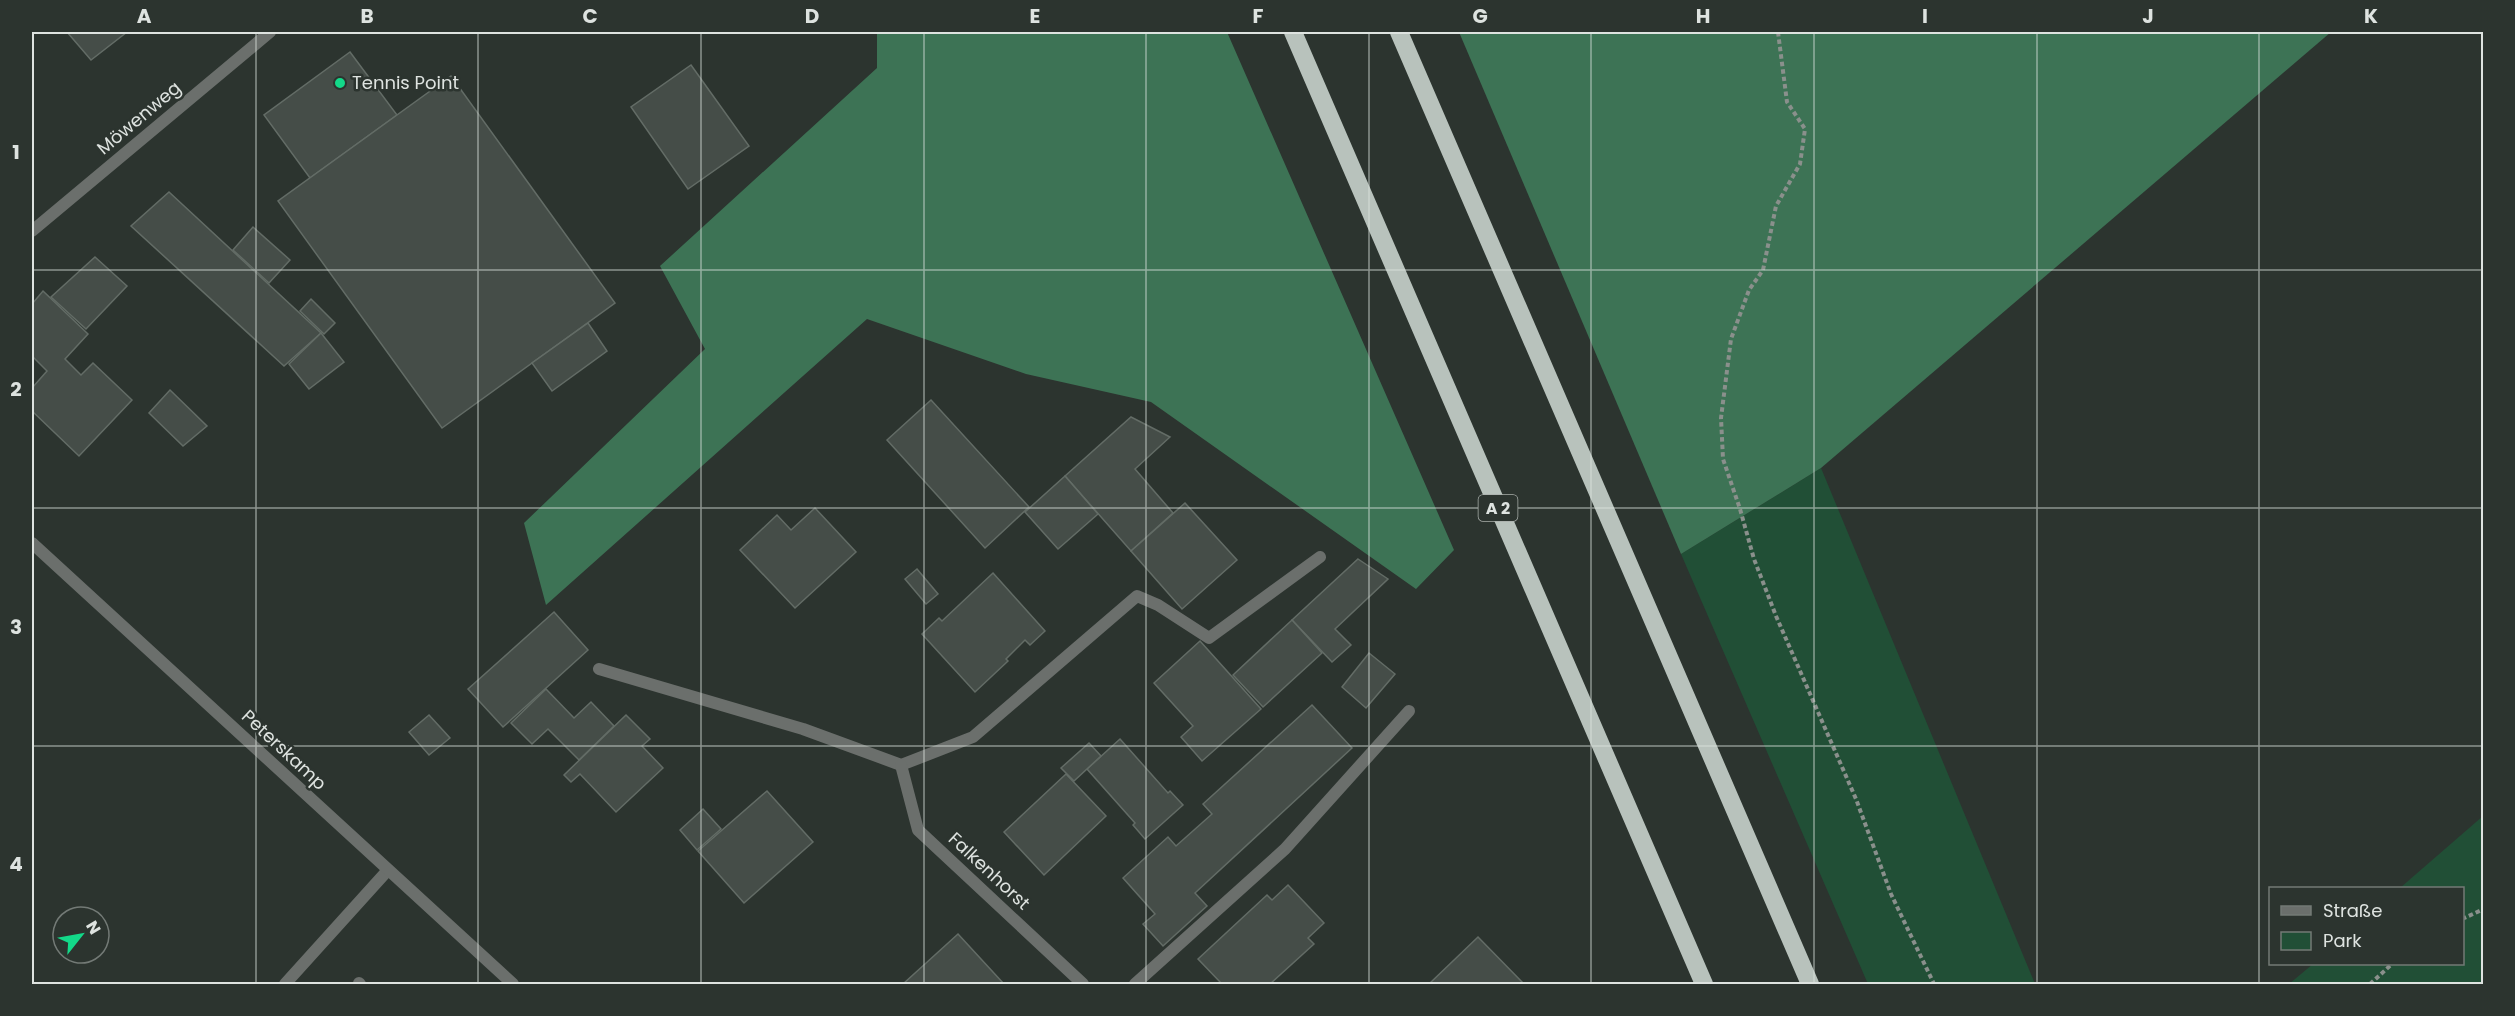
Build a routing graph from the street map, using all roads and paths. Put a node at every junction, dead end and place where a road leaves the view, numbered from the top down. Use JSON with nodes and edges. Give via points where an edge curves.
{"nodes":[{"id":1,"x":270,"y":32,"type":"edge"},
{"id":2,"x":1293,"y":32,"type":"edge"},
{"id":3,"x":1399,"y":32,"type":"edge"},
{"id":4,"x":1778,"y":32,"type":"edge"},
{"id":5,"x":32,"y":231,"type":"edge"},
{"id":6,"x":32,"y":543,"type":"edge"},
{"id":7,"x":1320,"y":557,"type":"dead end"},
{"id":8,"x":599,"y":669,"type":"dead end"},
{"id":9,"x":1409,"y":711,"type":"dead end"},
{"id":10,"x":901,"y":765,"type":"junction"},
{"id":11,"x":388,"y":870,"type":"junction"},
{"id":12,"x":2484,"y":909,"type":"edge"},
{"id":13,"x":2464,"y":919,"type":"edge"},
{"id":14,"x":2390,"y":965,"type":"edge"},
{"id":15,"x":285,"y":984,"type":"edge"},
{"id":16,"x":513,"y":984,"type":"edge"},
{"id":17,"x":1083,"y":984,"type":"edge"},
{"id":18,"x":1135,"y":984,"type":"edge"},
{"id":19,"x":1704,"y":984,"type":"edge"},
{"id":20,"x":1810,"y":984,"type":"edge"},
{"id":21,"x":1934,"y":984,"type":"edge"},
{"id":22,"x":2370,"y":984,"type":"edge"}],
"edges":[{"from":1,"to":5,"type":"street","name":"Möwenweg"},
{"from":2,"to":19,"type":"highway","number":"A 2"},
{"from":3,"to":20,"type":"highway"},
{"from":4,"to":21,"type":"path","via":[[1787,102],[1806,129],[1800,164],[1776,206],[1763,270],[1749,290],[1731,339],[1721,418],[1723,459],[1776,616],[1856,799],[1891,894]]},
{"from":6,"to":11,"type":"street","name":"Peterskamp"},
{"from":7,"to":10,"type":"street","via":[[1209,638],[1137,596],[973,737]]},
{"from":8,"to":10,"type":"street","via":[[803,729]]},
{"from":9,"to":18,"type":"street","via":[[1285,849]]},
{"from":10,"to":17,"type":"street","name":"Falkenhorst","via":[[918,830]]},
{"from":11,"to":15,"type":"street"},
{"from":11,"to":16,"type":"street","name":"Peterskamp"},
{"from":12,"to":13,"type":"path"},
{"from":14,"to":22,"type":"path"}]}
